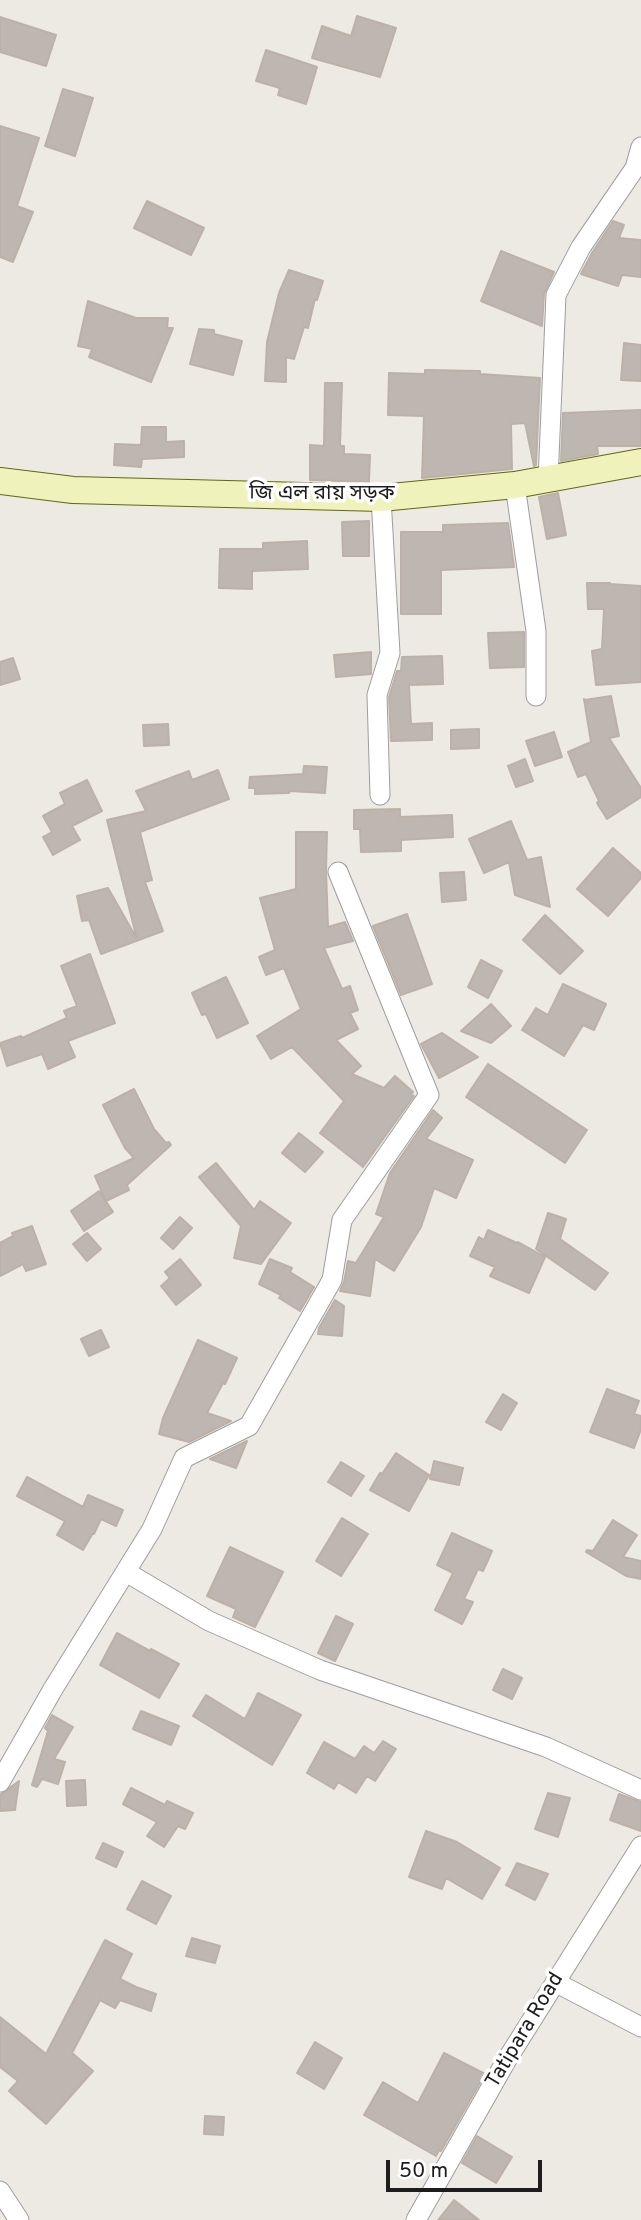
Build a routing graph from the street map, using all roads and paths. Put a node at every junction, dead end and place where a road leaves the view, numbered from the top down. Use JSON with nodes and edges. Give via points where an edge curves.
{"nodes":[{"id":1,"x":641,"y":147,"type":"edge"},
{"id":2,"x":641,"y":462,"type":"edge"},
{"id":3,"x":548,"y":480,"type":"junction"},
{"id":4,"x":0,"y":481,"type":"edge"},
{"id":5,"x":515,"y":485,"type":"junction"},
{"id":6,"x":381,"y":498,"type":"junction"},
{"id":7,"x":536,"y":696,"type":"dead end"},
{"id":8,"x":380,"y":795,"type":"dead end"},
{"id":9,"x":338,"y":872,"type":"dead end"},
{"id":10,"x":126,"y":1572,"type":"junction"},
{"id":11,"x":0,"y":1782,"type":"edge"},
{"id":12,"x":641,"y":1790,"type":"edge"},
{"id":13,"x":641,"y":1846,"type":"edge"},
{"id":14,"x":555,"y":1982,"type":"junction"},
{"id":15,"x":641,"y":2027,"type":"edge"},
{"id":16,"x":0,"y":2191,"type":"edge"},
{"id":17,"x":19,"y":2220,"type":"edge"},
{"id":18,"x":416,"y":2220,"type":"edge"}],
"edges":[{"from":1,"to":3,"type":"street","via":[[635,168],[581,247],[556,295]]},
{"from":2,"to":3,"type":"main road","name":"জি এল রায় সড়ক"},
{"from":3,"to":5,"type":"main road","name":"জি এল রায় সড়ক"},
{"from":4,"to":6,"type":"main road","name":"জি এল রায় সড়ক","via":[[73,490]]},
{"from":5,"to":6,"type":"main road","name":"জি এল রায় সড়ক"},
{"from":5,"to":7,"type":"street","via":[[536,631]]},
{"from":6,"to":8,"type":"street","via":[[390,653],[377,695]]},
{"from":9,"to":10,"type":"street","via":[[429,1095],[342,1220],[332,1280],[250,1426],[184,1458],[152,1529]]},
{"from":10,"to":11,"type":"street"},
{"from":10,"to":12,"type":"street","via":[[209,1621],[320,1670],[546,1747]]},
{"from":13,"to":14,"type":"street","name":"Tatipara Road"},
{"from":14,"to":15,"type":"street"},
{"from":14,"to":18,"type":"street","name":"Tatipara Road"},
{"from":16,"to":17,"type":"street"}]}
